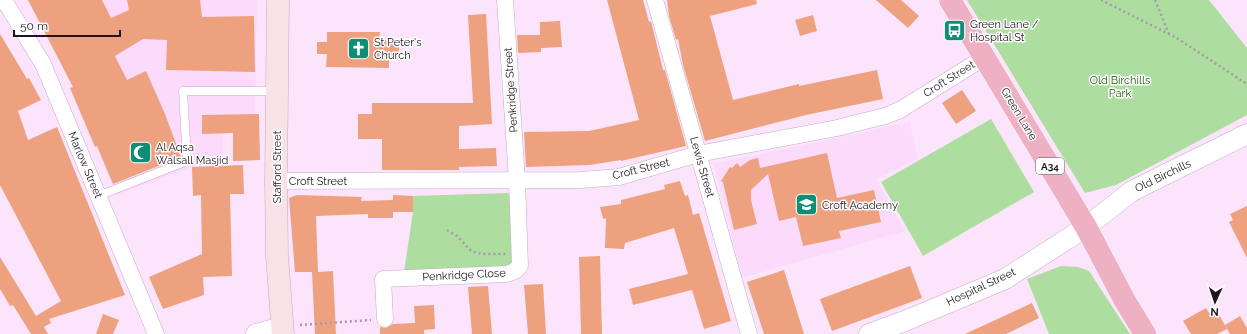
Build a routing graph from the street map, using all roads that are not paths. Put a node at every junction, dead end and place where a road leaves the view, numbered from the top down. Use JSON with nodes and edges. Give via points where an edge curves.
{"nodes":[{"id":1,"x":4,"y":0,"type":"edge"},
{"id":2,"x":278,"y":0,"type":"edge"},
{"id":3,"x":505,"y":0,"type":"edge"},
{"id":4,"x":655,"y":0,"type":"edge"},
{"id":5,"x":950,"y":0,"type":"edge"},
{"id":6,"x":985,"y":57,"type":"junction"},
{"id":7,"x":277,"y":91,"type":"junction"},
{"id":8,"x":1247,"y":134,"type":"edge"},
{"id":9,"x":698,"y":154,"type":"junction"},
{"id":10,"x":517,"y":180,"type":"junction"},
{"id":11,"x":276,"y":181,"type":"junction"},
{"id":12,"x":98,"y":196,"type":"junction"},
{"id":13,"x":1086,"y":227,"type":"junction"},
{"id":14,"x":385,"y":319,"type":"road end"},
{"id":15,"x":282,"y":330,"type":"edge"},
{"id":16,"x":156,"y":334,"type":"edge"},
{"id":17,"x":256,"y":334,"type":"edge"},
{"id":18,"x":749,"y":334,"type":"edge"},
{"id":19,"x":869,"y":334,"type":"edge"},
{"id":20,"x":1145,"y":334,"type":"edge"}],
"edges":[{"from":1,"to":12,"type":"street","name":"Marlow Street","via":[[43,64]]},
{"from":2,"to":7,"type":"main road","name":"Stafford Street"},
{"from":3,"to":10,"type":"street","name":"Penkridge Street"},
{"from":4,"to":9,"type":"street","name":"Lewis Street"},
{"from":5,"to":6,"type":"highway","name":"Green Lane","number":"A34"},
{"from":6,"to":9,"type":"street","name":"Croft Street","via":[[900,110],[885,116],[837,128]]},
{"from":6,"to":13,"type":"highway","name":"Green Lane","number":"A34"},
{"from":7,"to":11,"type":"main road","name":"Stafford Street"},
{"from":7,"to":12,"type":"lane","via":[[183,91],[187,161]]},
{"from":8,"to":13,"type":"street","name":"Old Birchills","via":[[1132,191]]},
{"from":9,"to":10,"type":"street","name":"Croft Street","via":[[619,177]]},
{"from":9,"to":18,"type":"street","name":"Lewis Street"},
{"from":10,"to":11,"type":"street","name":"Croft Street"},
{"from":10,"to":14,"type":"street","name":"Penkridge Close","via":[[520,266],[507,274],[383,279]]},
{"from":11,"to":15,"type":"main road","name":"Stafford Street","via":[[277,256]]},
{"from":12,"to":16,"type":"street","name":"Marlow Street"},
{"from":13,"to":19,"type":"street","name":"Hospital Street","via":[[1005,279]]},
{"from":13,"to":20,"type":"highway","name":"Green Lane","number":"A34"},
{"from":15,"to":17,"type":"street"}]}
